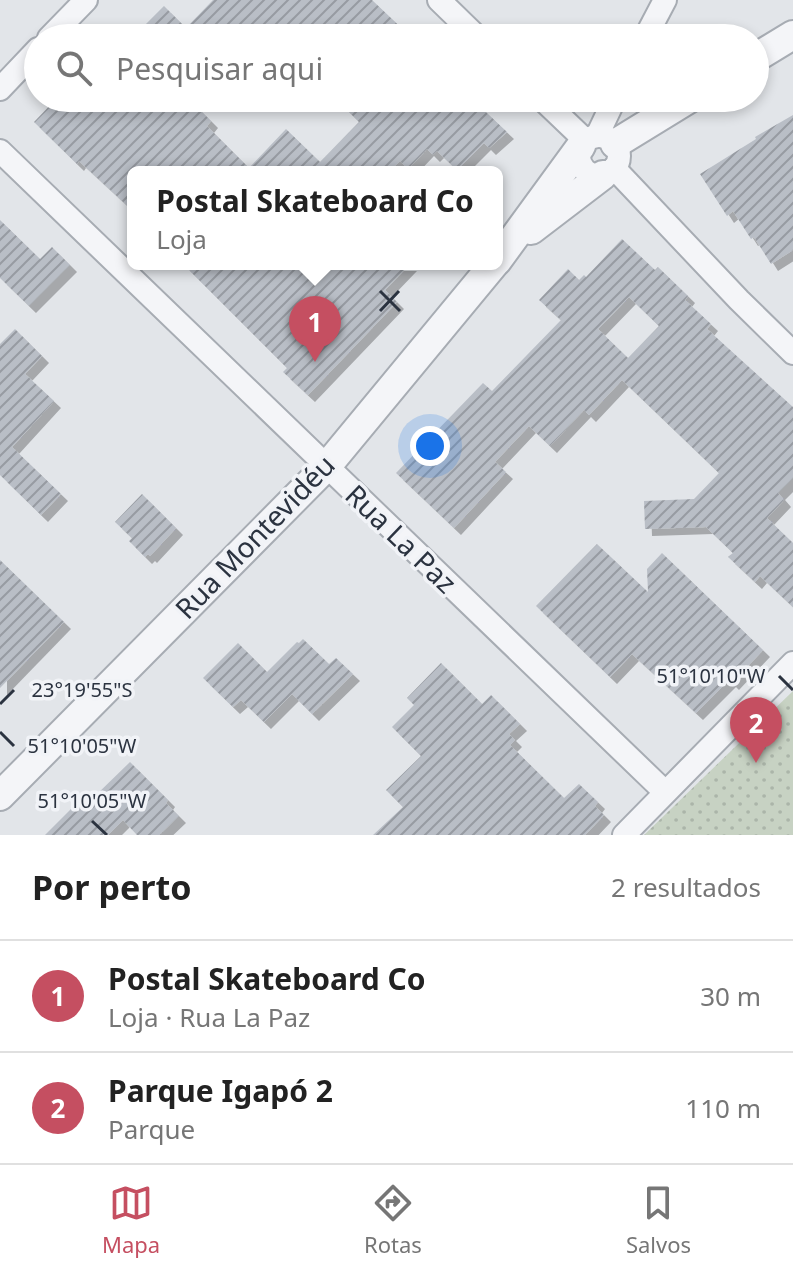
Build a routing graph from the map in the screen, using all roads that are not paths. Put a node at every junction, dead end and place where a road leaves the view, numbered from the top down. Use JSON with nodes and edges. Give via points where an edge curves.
{"nodes":[{"id":1,"x":86,"y":0,"type":"edge"},
{"id":2,"x":439,"y":0,"type":"edge"},
{"id":3,"x":665,"y":0,"type":"edge"},
{"id":4,"x":63,"y":24,"type":"edge"},
{"id":5,"x":464,"y":24,"type":"edge"},
{"id":6,"x":652,"y":24,"type":"edge"},
{"id":7,"x":793,"y":35,"type":"edge"},
{"id":8,"x":769,"y":50,"type":"edge"},
{"id":9,"x":24,"y":64,"type":"edge"},
{"id":10,"x":0,"y":89,"type":"edge"},
{"id":11,"x":556,"y":112,"type":"edge"},
{"id":12,"x":611,"y":112,"type":"edge"},
{"id":13,"x":666,"y":112,"type":"edge"},
{"id":14,"x":0,"y":151,"type":"edge"},
{"id":15,"x":599,"y":151,"type":"junction"},
{"id":16,"x":503,"y":254,"type":"edge"},
{"id":17,"x":489,"y":270,"type":"edge"},
{"id":18,"x":793,"y":353,"type":"edge"},
{"id":19,"x":327,"y":466,"type":"junction"},
{"id":20,"x":793,"y":663,"type":"edge"},
{"id":21,"x":665,"y":792,"type":"junction"},
{"id":22,"x":0,"y":796,"type":"edge"},
{"id":23,"x":624,"y":835,"type":"edge"}],
"edges":[{"from":1,"to":4,"type":"street"},
{"from":2,"to":5,"type":"street"},
{"from":3,"to":6,"type":"street"},
{"from":7,"to":8,"type":"street"},
{"from":9,"to":10,"type":"street"},
{"from":11,"to":15,"type":"street"},
{"from":12,"to":15,"type":"street"},
{"from":13,"to":15,"type":"street","name":"Rua Montevidéu"},
{"from":14,"to":19,"type":"street","name":"Rua La Paz"},
{"from":15,"to":16,"type":"street","name":"Rua Montevidéu"},
{"from":15,"to":18,"type":"street"},
{"from":17,"to":19,"type":"street","name":"Rua Montevidéu"},
{"from":19,"to":21,"type":"street","name":"Rua La Paz"},
{"from":19,"to":22,"type":"street","name":"Rua Montevidéu"},
{"from":20,"to":21,"type":"street"},
{"from":21,"to":23,"type":"street"}]}
